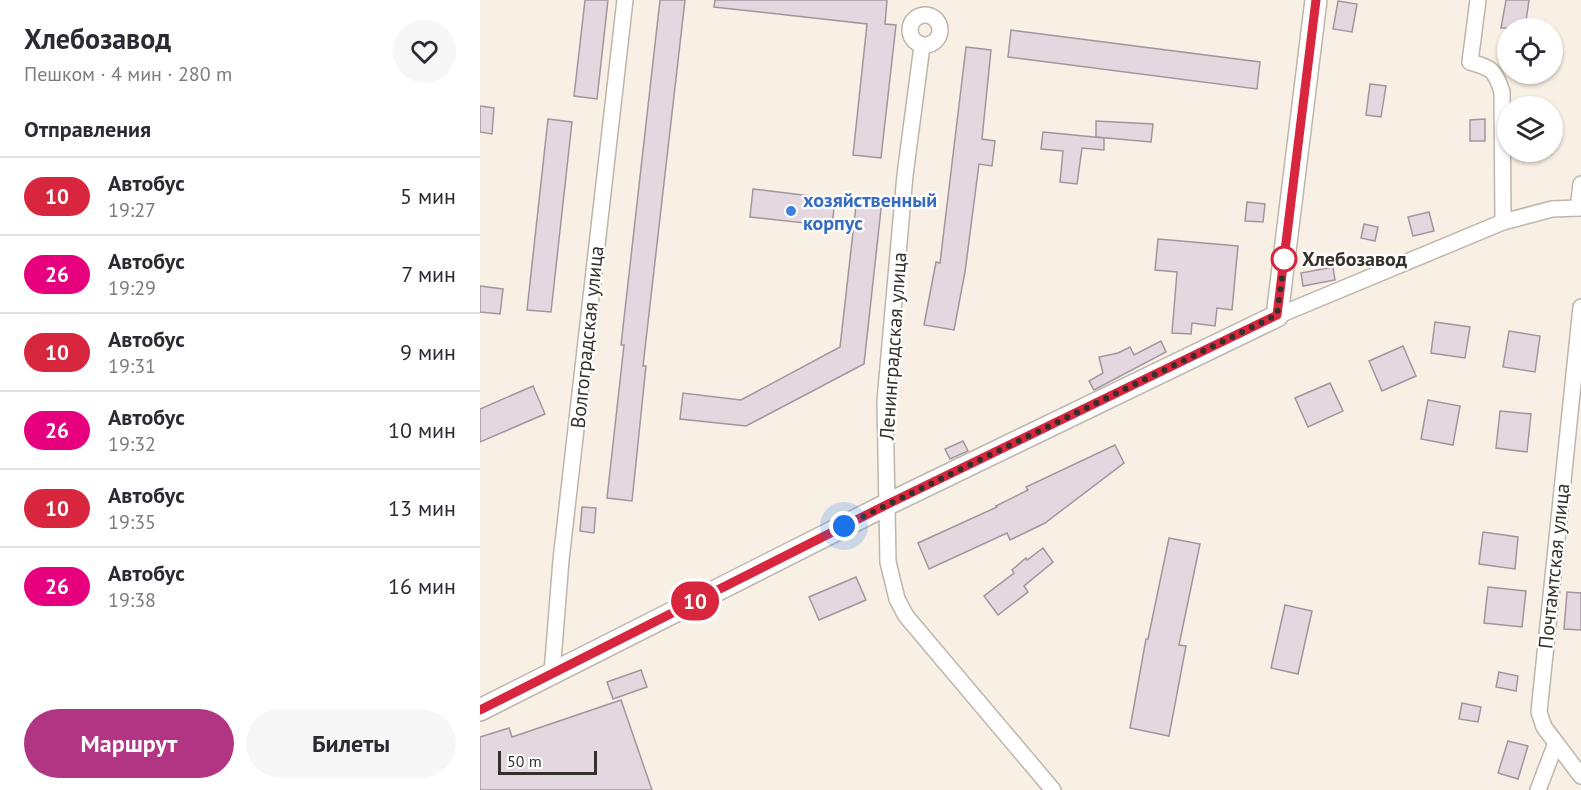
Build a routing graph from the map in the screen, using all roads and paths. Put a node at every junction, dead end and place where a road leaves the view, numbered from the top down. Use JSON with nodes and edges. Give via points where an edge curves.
{"nodes":[{"id":1,"x":625,"y":0,"type":"edge"},
{"id":2,"x":1317,"y":0,"type":"edge"},
{"id":3,"x":1478,"y":0,"type":"edge"},
{"id":4,"x":928,"y":7,"type":"edge"},
{"id":5,"x":922,"y":46,"type":"junction"},
{"id":6,"x":1581,"y":184,"type":"edge"},
{"id":7,"x":1580,"y":211,"type":"edge"},
{"id":8,"x":1503,"y":222,"type":"junction"},
{"id":9,"x":1581,"y":307,"type":"edge"},
{"id":10,"x":1277,"y":315,"type":"junction"},
{"id":11,"x":886,"y":505,"type":"junction"},
{"id":12,"x":552,"y":673,"type":"junction"},
{"id":13,"x":480,"y":710,"type":"edge"},
{"id":14,"x":1556,"y":743,"type":"junction"},
{"id":15,"x":1581,"y":776,"type":"edge"},
{"id":16,"x":1053,"y":790,"type":"edge"},
{"id":17,"x":1538,"y":790,"type":"edge"}],
"edges":[{"from":1,"to":12,"type":"street","name":"Волгоградская улица","via":[[561,560]]},
{"from":2,"to":10,"type":"street"},
{"from":3,"to":8,"type":"street","via":[[1470,62],[1490,67],[1502,92]]},
{"from":4,"to":5,"type":"street","name":"Ленинградская улица","via":[[910,28],[912,39]]},
{"from":4,"to":5,"type":"street","name":"Ленинградская улица","via":[[941,30],[933,44]]},
{"from":5,"to":11,"type":"street","name":"Ленинградская улица","via":[[885,401]]},
{"from":6,"to":7,"type":"street"},
{"from":7,"to":8,"type":"street","via":[[1552,209]]},
{"from":8,"to":10,"type":"street"},
{"from":9,"to":14,"type":"street","name":"Почтамтская улица","via":[[1539,712]]},
{"from":10,"to":11,"type":"street"},
{"from":11,"to":12,"type":"street"},
{"from":11,"to":16,"type":"street","name":"Ленинградская улица","via":[[888,562],[897,599],[906,616]]},
{"from":12,"to":13,"type":"street"},
{"from":14,"to":15,"type":"street","name":"Почтамтская улица"},
{"from":14,"to":17,"type":"street"}]}
